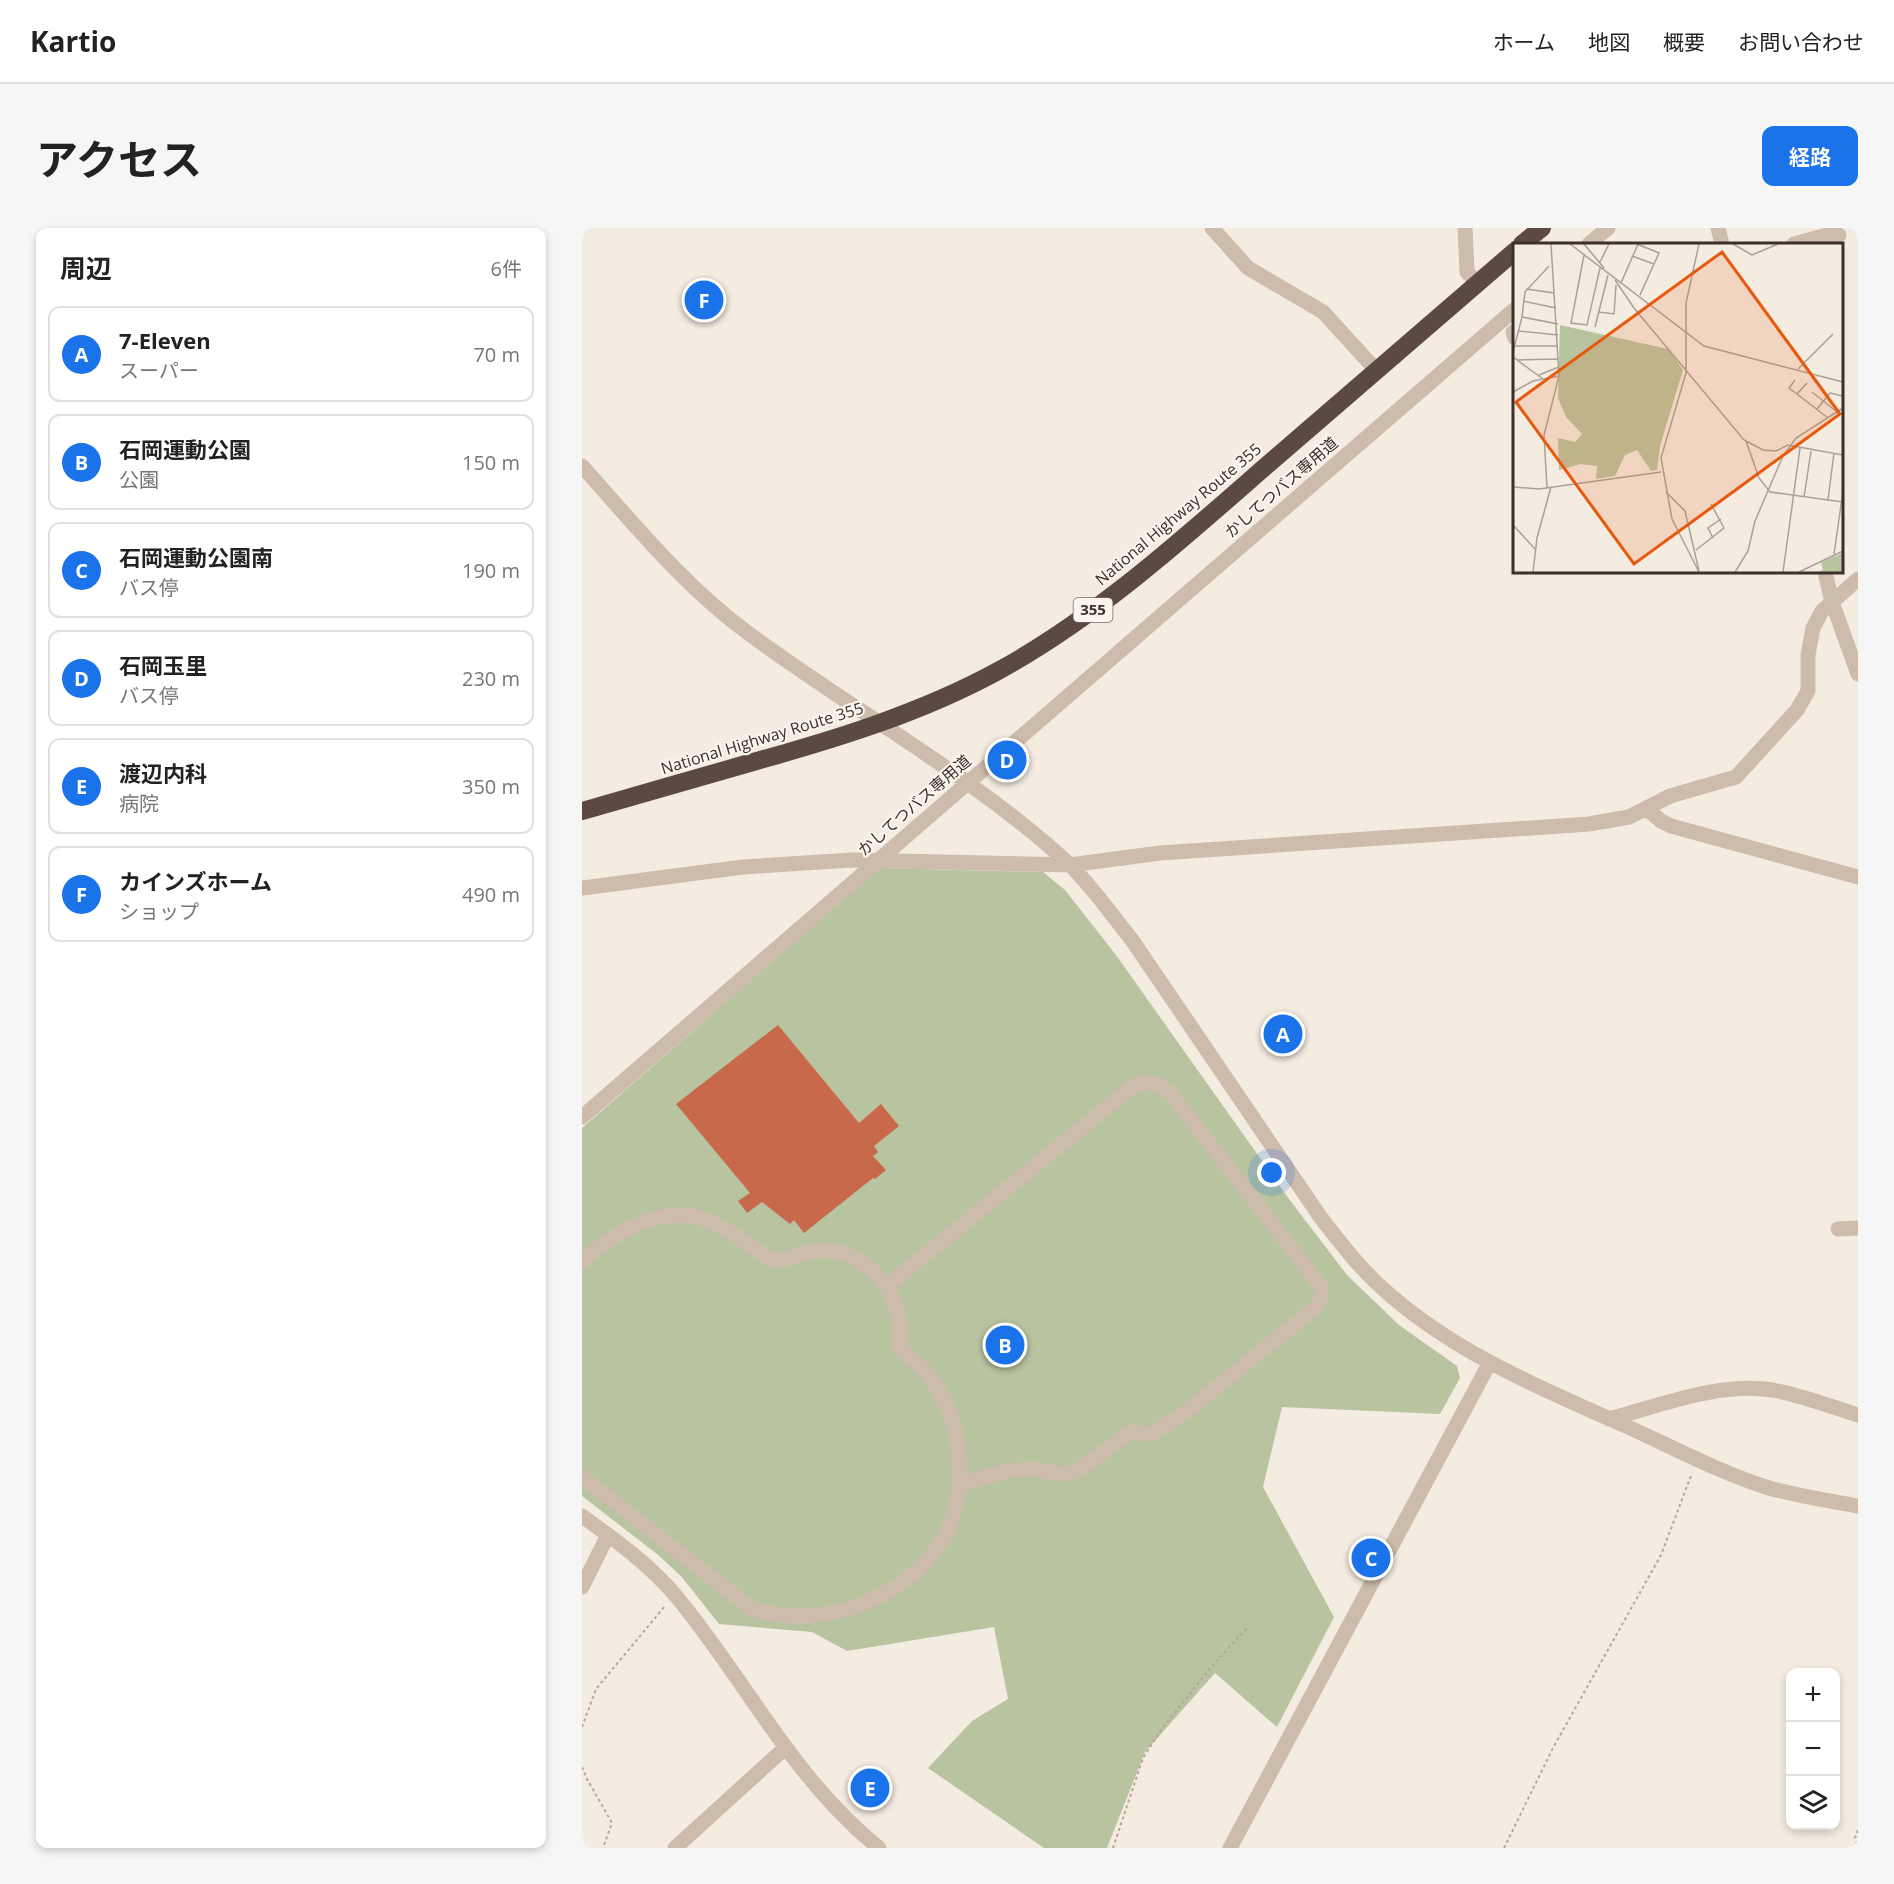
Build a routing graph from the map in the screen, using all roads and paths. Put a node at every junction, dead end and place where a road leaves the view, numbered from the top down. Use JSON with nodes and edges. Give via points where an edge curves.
{"nodes":[{"id":1,"x":1212,"y":228,"type":"edge"},
{"id":2,"x":1465,"y":228,"type":"edge"},
{"id":3,"x":1542,"y":228,"type":"edge"},
{"id":4,"x":1608,"y":228,"type":"edge"},
{"id":5,"x":1718,"y":228,"type":"edge"},
{"id":6,"x":1839,"y":236,"type":"edge"},
{"id":7,"x":1523,"y":243,"type":"edge"},
{"id":8,"x":1590,"y":243,"type":"edge"},
{"id":9,"x":1722,"y":243,"type":"edge"},
{"id":10,"x":1798,"y":243,"type":"edge"},
{"id":11,"x":1513,"y":253,"type":"edge"},
{"id":12,"x":1477,"y":283,"type":"junction"},
{"id":13,"x":1513,"y":311,"type":"edge"},
{"id":14,"x":1377,"y":371,"type":"junction"},
{"id":15,"x":582,"y":466,"type":"edge"},
{"id":16,"x":1825,"y":573,"type":"edge"},
{"id":17,"x":1858,"y":579,"type":"edge"},
{"id":18,"x":1832,"y":602,"type":"junction"},
{"id":19,"x":1858,"y":674,"type":"edge"},
{"id":20,"x":879,"y":723,"type":"junction"},
{"id":21,"x":966,"y":783,"type":"junction"},
{"id":22,"x":1647,"y":809,"type":"junction"},
{"id":23,"x":582,"y":811,"type":"edge"},
{"id":24,"x":877,"y":861,"type":"junction"},
{"id":25,"x":1070,"y":865,"type":"junction"},
{"id":26,"x":1858,"y":877,"type":"edge"},
{"id":27,"x":582,"y":888,"type":"edge"},
{"id":28,"x":582,"y":1117,"type":"edge"},
{"id":29,"x":1858,"y":1228,"type":"edge"},
{"id":30,"x":1838,"y":1229,"type":"dead end"},
{"id":31,"x":582,"y":1262,"type":"edge"},
{"id":32,"x":887,"y":1286,"type":"junction"},
{"id":33,"x":1489,"y":1364,"type":"junction"},
{"id":34,"x":1858,"y":1415,"type":"edge"},
{"id":35,"x":1609,"y":1419,"type":"junction"},
{"id":36,"x":1698,"y":1459,"type":"junction"},
{"id":37,"x":582,"y":1477,"type":"edge"},
{"id":38,"x":960,"y":1485,"type":"junction"},
{"id":39,"x":1858,"y":1506,"type":"edge"},
{"id":40,"x":582,"y":1516,"type":"edge"},
{"id":41,"x":608,"y":1534,"type":"junction"},
{"id":42,"x":582,"y":1587,"type":"edge"},
{"id":43,"x":675,"y":1595,"type":"junction"},
{"id":44,"x":1248,"y":1627,"type":"dead end"},
{"id":45,"x":582,"y":1727,"type":"edge"},
{"id":46,"x":785,"y":1748,"type":"junction"},
{"id":47,"x":582,"y":1767,"type":"edge"},
{"id":48,"x":1858,"y":1830,"type":"edge"},
{"id":49,"x":1858,"y":1846,"type":"edge"},
{"id":50,"x":603,"y":1848,"type":"edge"},
{"id":51,"x":675,"y":1848,"type":"edge"},
{"id":52,"x":879,"y":1848,"type":"edge"},
{"id":53,"x":1113,"y":1848,"type":"edge"},
{"id":54,"x":1230,"y":1848,"type":"edge"},
{"id":55,"x":1504,"y":1848,"type":"edge"}],
"edges":[{"from":1,"to":14,"type":"street","via":[[1248,268],[1328,316]]},
{"from":2,"to":12,"type":"street","via":[[1467,272]]},
{"from":3,"to":7,"type":"highway"},
{"from":4,"to":8,"type":"street"},
{"from":5,"to":9,"type":"street"},
{"from":6,"to":10,"type":"street"},
{"from":11,"to":12,"type":"highway","name":"National Highway Route 355","number":"355"},
{"from":12,"to":14,"type":"highway","name":"National Highway Route 355","number":"355"},
{"from":13,"to":21,"type":"street","name":"かしてつバス専用道"},
{"from":14,"to":20,"type":"highway","name":"National Highway Route 355","number":"355","via":[[1194,529],[1095,608],[997,672]]},
{"from":15,"to":20,"type":"street","via":[[667,561],[725,615]]},
{"from":16,"to":18,"type":"street"},
{"from":17,"to":18,"type":"street"},
{"from":18,"to":19,"type":"street"},
{"from":18,"to":22,"type":"street","via":[[1813,628],[1808,691],[1797,710],[1754,759],[1736,777],[1670,796]]},
{"from":20,"to":21,"type":"street"},
{"from":20,"to":23,"type":"highway","name":"National Highway Route 355","number":"355"},
{"from":21,"to":24,"type":"street","name":"かしてつバス専用道"},
{"from":21,"to":25,"type":"street"},
{"from":22,"to":25,"type":"street","via":[[1629,817],[1589,824],[1160,853]]},
{"from":22,"to":26,"type":"street","via":[[1671,826]]},
{"from":24,"to":25,"type":"street"},
{"from":24,"to":27,"type":"street","via":[[743,867]]},
{"from":24,"to":28,"type":"street","name":"かしてつバス専用道"},
{"from":25,"to":33,"type":"street","via":[[1132,940],[1350,1254],[1416,1316]]},
{"from":29,"to":30,"type":"street"},
{"from":31,"to":32,"type":"street","via":[[620,1232],[666,1217],[687,1216],[718,1225],[772,1260],[823,1250],[849,1256],[873,1270]]},
{"from":32,"to":38,"type":"street","via":[[899,1319],[899,1347],[929,1376],[955,1422]]},
{"from":32,"to":38,"type":"street","via":[[1132,1087],[1147,1082],[1156,1082],[1171,1094],[1320,1285],[1321,1301],[1315,1308],[1161,1430],[1152,1434],[1132,1432],[1077,1471],[1062,1474],[1016,1470]]},
{"from":33,"to":35,"type":"street"},
{"from":33,"to":54,"type":"street"},
{"from":34,"to":35,"type":"street","via":[[1778,1391],[1757,1389],[1702,1394]]},
{"from":35,"to":36,"type":"street"},
{"from":36,"to":39,"type":"street","via":[[1769,1487]]},
{"from":36,"to":55,"type":"path","via":[[1661,1555],[1552,1748]]},
{"from":37,"to":38,"type":"street","via":[[751,1608],[781,1616],[848,1609],[870,1602],[907,1579],[923,1564],[949,1527]]},
{"from":40,"to":41,"type":"street"},
{"from":41,"to":42,"type":"street"},
{"from":41,"to":43,"type":"street"},
{"from":43,"to":45,"type":"path","via":[[596,1689]]},
{"from":43,"to":46,"type":"street"},
{"from":44,"to":53,"type":"path","via":[[1204,1675],[1143,1758]]},
{"from":46,"to":51,"type":"street"},
{"from":46,"to":52,"type":"street","via":[[836,1809]]},
{"from":47,"to":50,"type":"path","via":[[612,1823]]},
{"from":48,"to":49,"type":"path"}]}
